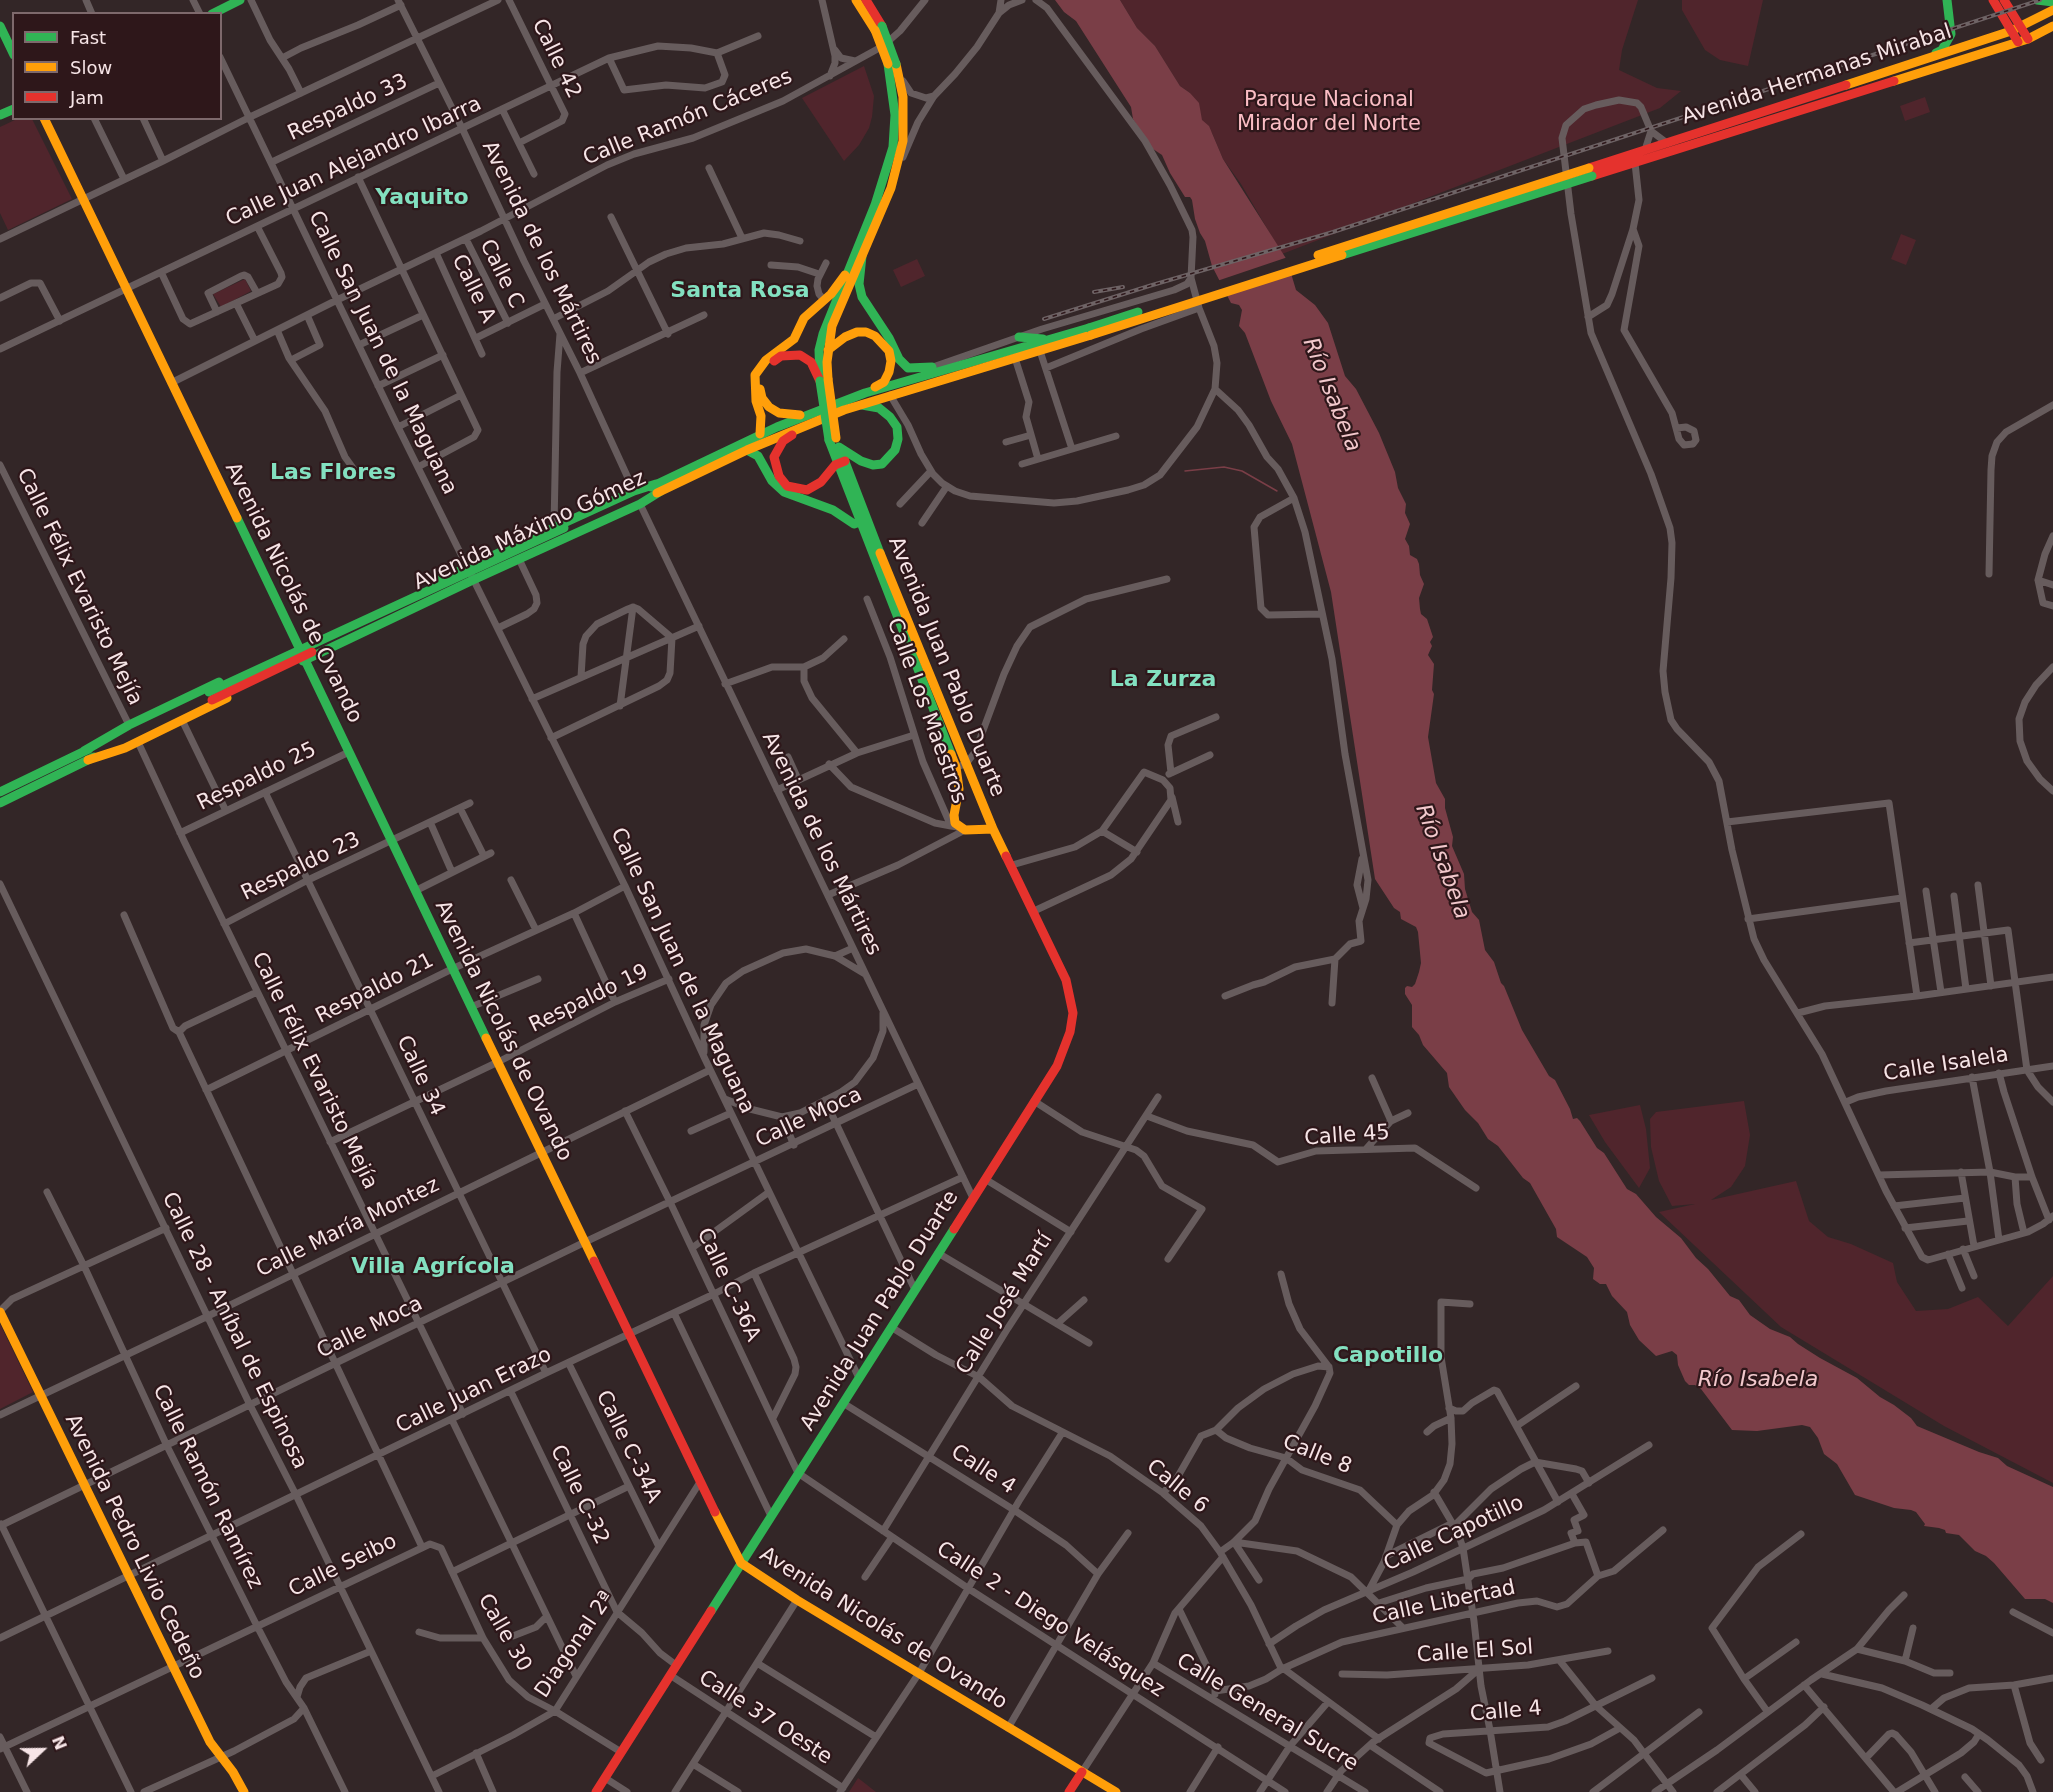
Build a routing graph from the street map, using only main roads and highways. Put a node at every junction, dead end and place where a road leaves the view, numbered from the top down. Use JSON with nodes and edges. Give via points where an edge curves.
{"nodes":[{"id":1,"x":240,"y":0,"type":"edge"},
{"id":2,"x":856,"y":0,"type":"edge"},
{"id":3,"x":866,"y":0,"type":"edge"},
{"id":4,"x":1947,"y":0,"type":"edge"},
{"id":5,"x":1993,"y":0,"type":"edge"},
{"id":6,"x":2004,"y":0,"type":"edge"},
{"id":7,"x":2037,"y":0,"type":"edge"},
{"id":8,"x":2053,"y":2,"type":"edge"},
{"id":9,"x":2053,"y":10,"type":"edge"},
{"id":10,"x":216,"y":12,"type":"edge"},
{"id":11,"x":0,"y":26,"type":"edge"},
{"id":12,"x":2053,"y":26,"type":"edge"},
{"id":13,"x":879,"y":28,"type":"junction"},
{"id":14,"x":2016,"y":29,"type":"junction"},
{"id":15,"x":2028,"y":39,"type":"junction"},
{"id":16,"x":2018,"y":42,"type":"junction"},
{"id":17,"x":12,"y":51,"type":"edge"},
{"id":18,"x":1922,"y":61,"type":"junction"},
{"id":19,"x":894,"y":66,"type":"junction"},
{"id":20,"x":45,"y":120,"type":"edge"},
{"id":21,"x":1591,"y":172,"type":"junction"},
{"id":22,"x":862,"y":256,"type":"junction"},
{"id":23,"x":845,"y":275,"type":"junction"},
{"id":24,"x":1090,"y":332,"type":"junction"},
{"id":25,"x":1019,"y":337,"type":"road end"},
{"id":26,"x":1049,"y":340,"type":"junction"},
{"id":27,"x":828,"y":350,"type":"junction"},
{"id":28,"x":954,"y":367,"type":"junction"},
{"id":29,"x":824,"y":380,"type":"junction"},
{"id":30,"x":866,"y":393,"type":"junction"},
{"id":31,"x":859,"y":405,"type":"junction"},
{"id":32,"x":809,"y":418,"type":"junction"},
{"id":33,"x":760,"y":434,"type":"junction"},
{"id":34,"x":835,"y":442,"type":"junction"},
{"id":35,"x":747,"y":450,"type":"junction"},
{"id":36,"x":842,"y":462,"type":"junction"},
{"id":37,"x":659,"y":487,"type":"junction"},
{"id":38,"x":863,"y":521,"type":"junction"},
{"id":39,"x":561,"y":529,"type":"junction"},
{"id":40,"x":299,"y":647,"type":"junction"},
{"id":41,"x":305,"y":661,"type":"junction"},
{"id":42,"x":211,"y":696,"type":"junction"},
{"id":43,"x":84,"y":751,"type":"junction"},
{"id":44,"x":88,"y":760,"type":"junction"},
{"id":45,"x":961,"y":765,"type":"junction"},
{"id":46,"x":0,"y":792,"type":"edge"},
{"id":47,"x":0,"y":803,"type":"edge"},
{"id":48,"x":993,"y":829,"type":"junction"},
{"id":49,"x":0,"y":1312,"type":"edge"},
{"id":50,"x":741,"y":1563,"type":"junction"},
{"id":51,"x":1082,"y":1772,"type":"junction"},
{"id":52,"x":244,"y":1792,"type":"edge"},
{"id":53,"x":596,"y":1792,"type":"edge"},
{"id":54,"x":1069,"y":1792,"type":"edge"},
{"id":55,"x":1116,"y":1792,"type":"edge"}],
"edges":[{"from":1,"to":10,"type":"main road"},
{"from":2,"to":13,"type":"main road"},
{"from":3,"to":13,"type":"main road"},
{"from":4,"to":18,"type":"main road","via":[[1952,28],[1949,40],[1942,50]]},
{"from":5,"to":14,"type":"main road"},
{"from":6,"to":14,"type":"main road"},
{"from":7,"to":8,"type":"main road"},
{"from":9,"to":14,"type":"main road","name":"Avenida Hermanas Mirabal"},
{"from":11,"to":17,"type":"main road"},
{"from":12,"to":15,"type":"main road","name":"Avenida Hermanas Mirabal"},
{"from":13,"to":19,"type":"main road","bridge":true},
{"from":14,"to":15,"type":"main road"},
{"from":14,"to":16,"type":"main road"},
{"from":14,"to":18,"type":"main road","name":"Avenida Hermanas Mirabal"},
{"from":15,"to":16,"type":"main road","name":"Avenida Hermanas Mirabal"},
{"from":16,"to":21,"type":"main road","name":"Avenida Hermanas Mirabal","via":[[1635,163]]},
{"from":18,"to":21,"type":"main road","name":"Avenida Hermanas Mirabal","via":[[1645,150]]},
{"from":19,"to":22,"type":"main road","via":[[903,97],[903,141],[891,188]]},
{"from":19,"to":23,"type":"main road","via":[[893,147],[875,205]]},
{"from":20,"to":40,"type":"main road","name":"Avenida Nicolás de Ovando"},
{"from":21,"to":24,"type":"main road","bridge":true},
{"from":22,"to":27,"type":"main road","via":[[838,309]]},
{"from":22,"to":28,"type":"main road","via":[[859,284],[866,306],[903,364],[914,369]]},
{"from":23,"to":29,"type":"main road","via":[[819,350]]},
{"from":23,"to":33,"type":"main road","via":[[804,318],[794,339],[766,360],[755,375]]},
{"from":24,"to":26,"type":"main road","name":"Avenida Máximo Gómez"},
{"from":24,"to":31,"type":"main road","name":"Avenida Máximo Gómez","via":[[1040,351]]},
{"from":25,"to":26,"type":"main road"},
{"from":26,"to":28,"type":"main road","name":"Avenida Máximo Gómez"},
{"from":27,"to":29,"type":"main road"},
{"from":27,"to":30,"type":"main road","via":[[857,332],[866,332],[882,343],[889,351],[889,372],[884,382]]},
{"from":28,"to":30,"type":"main road","name":"Avenida Máximo Gómez"},
{"from":29,"to":32,"type":"main road","via":[[811,362],[800,355],[781,356],[767,365],[761,375],[762,398],[769,407],[778,413]]},
{"from":29,"to":34,"type":"main road","name":"Avenida Juan Pablo Duarte","bridge":true},
{"from":30,"to":32,"type":"main road","name":"Avenida Máximo Gómez"},
{"from":31,"to":32,"type":"main road","name":"Avenida Máximo Gómez"},
{"from":31,"to":34,"type":"main road","via":[[879,408],[890,417],[897,427],[895,450],[882,464],[873,465]]},
{"from":32,"to":33,"type":"main road","name":"Avenida Máximo Gómez"},
{"from":32,"to":35,"type":"main road","name":"Avenida Máximo Gómez"},
{"from":32,"to":36,"type":"main road","via":[[777,449],[774,457],[779,476],[787,486],[807,490]]},
{"from":33,"to":37,"type":"main road","name":"Avenida Máximo Gómez"},
{"from":34,"to":36,"type":"main road","name":"Avenida Juan Pablo Duarte"},
{"from":35,"to":37,"type":"main road","name":"Avenida Máximo Gómez"},
{"from":35,"to":38,"type":"main road","via":[[758,456],[772,481],[784,492],[833,510],[854,524]]},
{"from":36,"to":38,"type":"main road","name":"Avenida Juan Pablo Duarte"},
{"from":37,"to":39,"type":"main road","name":"Avenida Máximo Gómez"},
{"from":37,"to":39,"type":"main road","via":[[634,491]]},
{"from":37,"to":41,"type":"main road","via":[[640,504]]},
{"from":38,"to":45,"type":"main road","name":"Avenida Juan Pablo Duarte"},
{"from":39,"to":40,"type":"main road","via":[[467,567]]},
{"from":39,"to":42,"type":"main road","name":"Avenida Máximo Gómez","bridge":true},
{"from":40,"to":41,"type":"main road","name":"Avenida Nicolás de Ovando"},
{"from":40,"to":43,"type":"main road","via":[[129,725]]},
{"from":41,"to":44,"type":"main road","via":[[125,748]]},
{"from":41,"to":50,"type":"main road","name":"Avenida Nicolás de Ovando"},
{"from":42,"to":43,"type":"main road","name":"Avenida Máximo Gómez"},
{"from":42,"to":44,"type":"main road","name":"Avenida Máximo Gómez"},
{"from":43,"to":46,"type":"main road","name":"Avenida Máximo Gómez"},
{"from":44,"to":47,"type":"main road","name":"Avenida Máximo Gómez"},
{"from":45,"to":48,"type":"main road","name":"Avenida Juan Pablo Duarte"},
{"from":45,"to":48,"type":"main road","name":"Avenida Juan Pablo Duarte","via":[[954,819],[958,828]]},
{"from":48,"to":50,"type":"main road","name":"Avenida Juan Pablo Duarte","via":[[1069,987],[1073,1013],[1070,1032],[1057,1066]]},
{"from":49,"to":52,"type":"main road","name":"Avenida Pedro Livio Cedeño","via":[[212,1747]]},
{"from":50,"to":51,"type":"main road","name":"Avenida Nicolás de Ovando"},
{"from":50,"to":53,"type":"main road","name":"Avenida Juan Pablo Duarte"},
{"from":51,"to":54,"type":"main road"},
{"from":51,"to":55,"type":"main road","name":"Avenida Nicolás de Ovando"}]}
